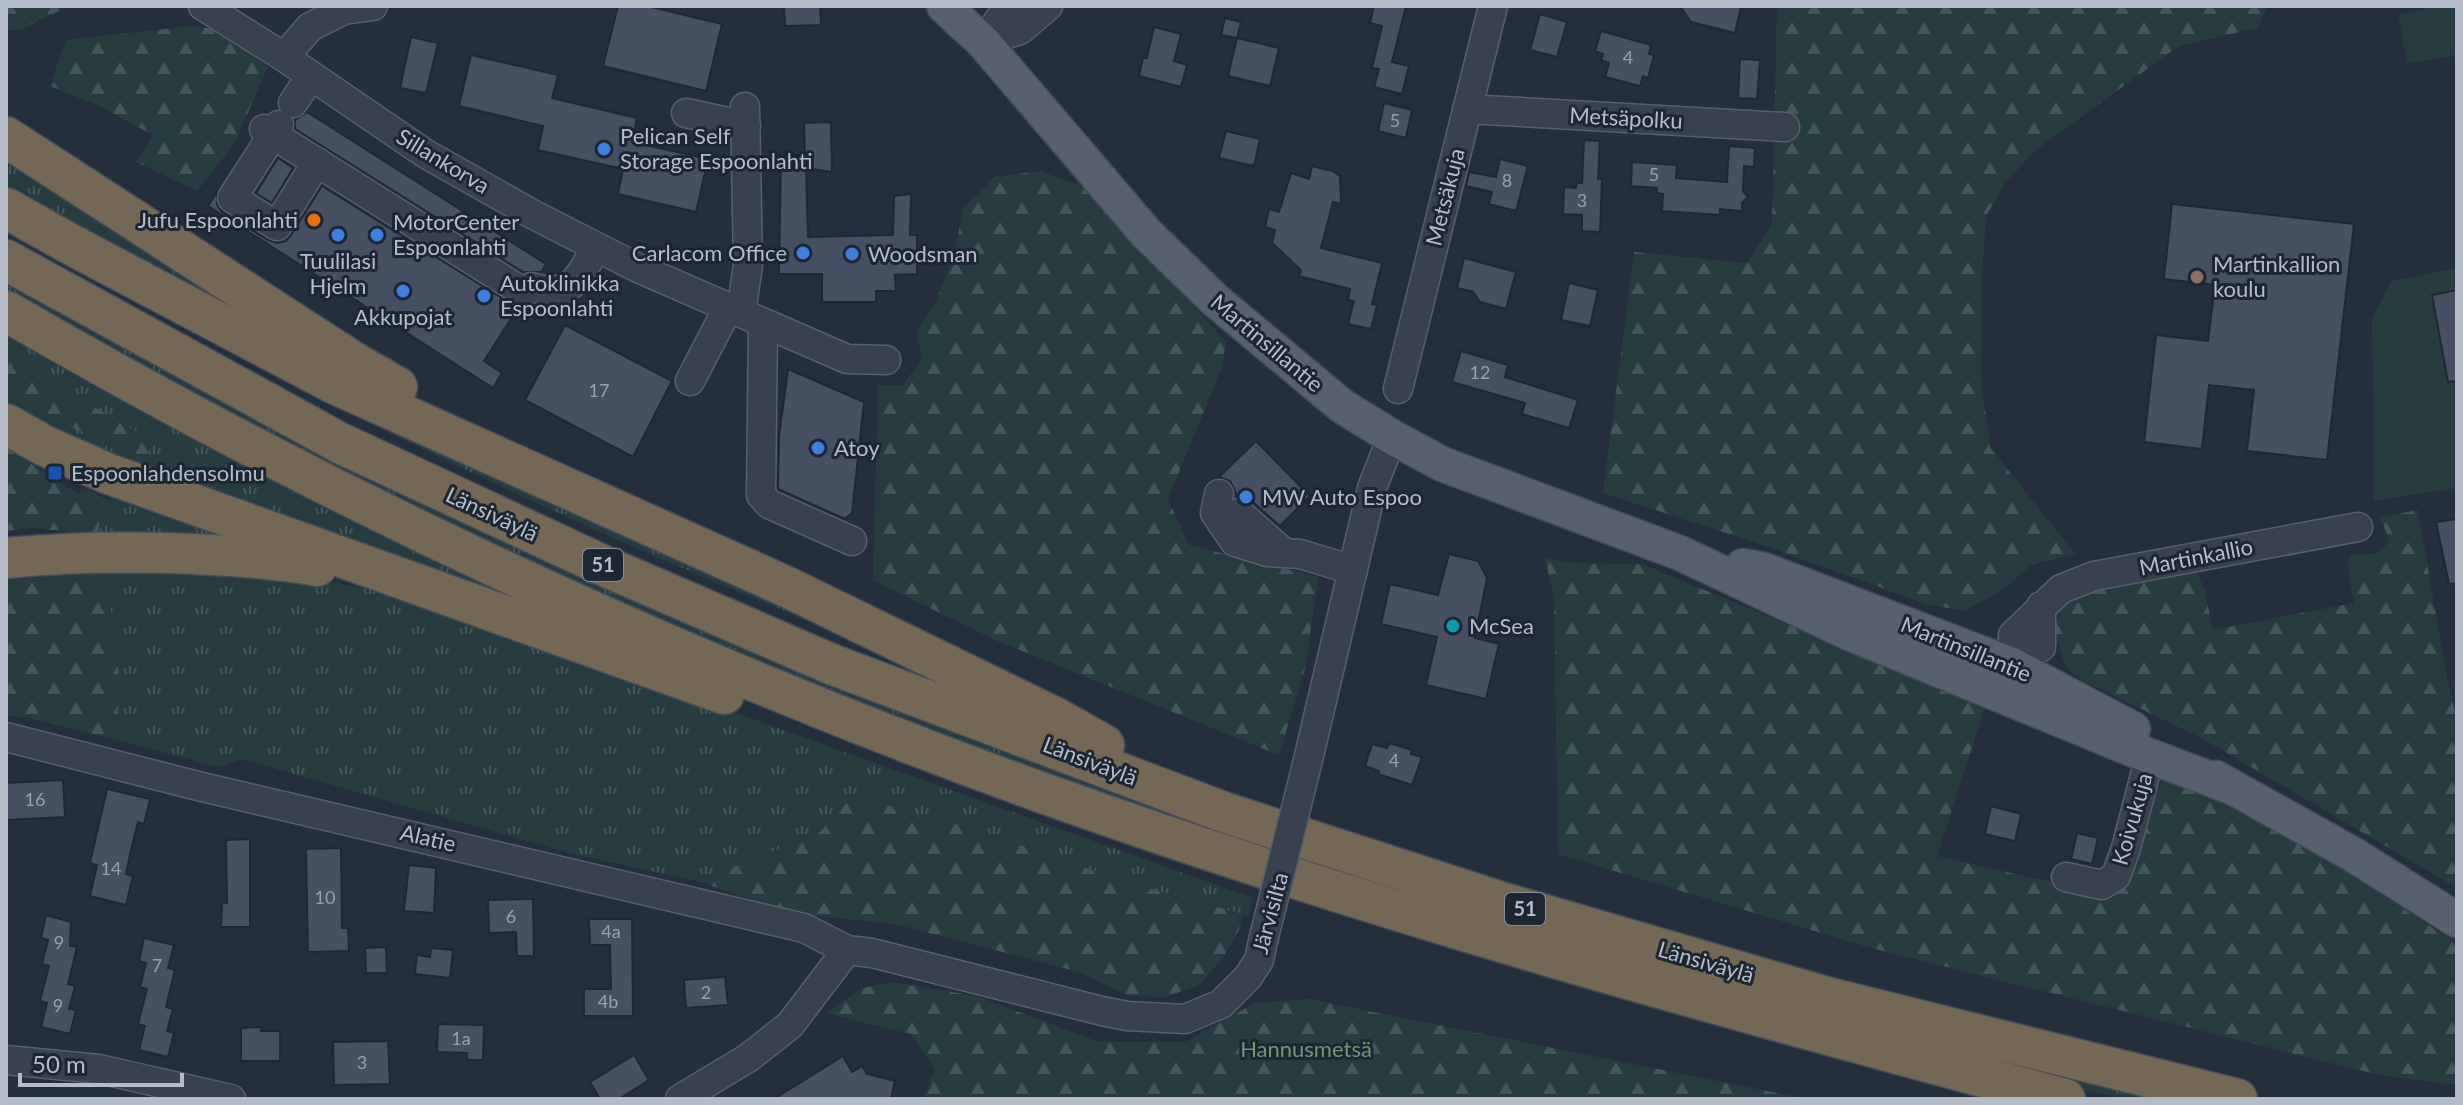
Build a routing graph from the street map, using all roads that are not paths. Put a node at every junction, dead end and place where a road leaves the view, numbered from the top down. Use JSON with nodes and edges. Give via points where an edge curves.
{"nodes":[{"id":1,"x":203,"y":6,"type":"edge"},
{"id":2,"x":373,"y":6,"type":"edge"},
{"id":3,"x":944,"y":6,"type":"edge"},
{"id":4,"x":1012,"y":6,"type":"edge"},
{"id":5,"x":1048,"y":6,"type":"edge"},
{"id":6,"x":1493,"y":6,"type":"edge"},
{"id":7,"x":342,"y":8,"type":"edge"},
{"id":8,"x":983,"y":42,"type":"junction"},
{"id":9,"x":284,"y":57,"type":"junction"},
{"id":10,"x":310,"y":77,"type":"junction"},
{"id":11,"x":1467,"y":109,"type":"junction"},
{"id":12,"x":686,"y":113,"type":"dead end"},
{"id":13,"x":277,"y":123,"type":"junction"},
{"id":14,"x":1785,"y":127,"type":"dead end"},
{"id":15,"x":6,"y":137,"type":"edge"},
{"id":16,"x":317,"y":162,"type":"junction"},
{"id":17,"x":6,"y":208,"type":"edge"},
{"id":18,"x":596,"y":247,"type":"junction"},
{"id":19,"x":6,"y":260,"type":"edge"},
{"id":20,"x":6,"y":311,"type":"edge"},
{"id":21,"x":744,"y":315,"type":"junction"},
{"id":22,"x":886,"y":360,"type":"dead end"},
{"id":23,"x":690,"y":381,"type":"dead end"},
{"id":24,"x":1398,"y":389,"type":"dead end"},
{"id":25,"x":6,"y":424,"type":"edge"},
{"id":26,"x":1392,"y":437,"type":"junction"},
{"id":27,"x":561,"y":485,"type":"junction"},
{"id":28,"x":1229,"y":503,"type":"dead end"},
{"id":29,"x":2358,"y":527,"type":"dead end"},
{"id":30,"x":852,"y":541,"type":"dead end"},
{"id":31,"x":6,"y":558,"type":"edge"},
{"id":32,"x":1353,"y":570,"type":"junction"},
{"id":33,"x":430,"y":591,"type":"junction"},
{"id":34,"x":2006,"y":680,"type":"junction"},
{"id":35,"x":6,"y":737,"type":"edge"},
{"id":36,"x":2150,"y":756,"type":"junction"},
{"id":37,"x":2234,"y":788,"type":"junction"},
{"id":38,"x":1039,"y":791,"type":"junction"},
{"id":39,"x":1226,"y":813,"type":"junction"},
{"id":40,"x":2066,"y":877,"type":"dead end"},
{"id":41,"x":2457,"y":920,"type":"edge"},
{"id":42,"x":847,"y":950,"type":"junction"},
{"id":43,"x":6,"y":1060,"type":"edge"},
{"id":44,"x":231,"y":1099,"type":"edge"},
{"id":45,"x":680,"y":1099,"type":"edge"},
{"id":46,"x":2065,"y":1099,"type":"edge"},
{"id":47,"x":2237,"y":1099,"type":"edge"}],
"edges":[{"from":1,"to":9,"type":"street","name":"Sillankorva"},
{"from":2,"to":7,"type":"street"},
{"from":3,"to":8,"type":"main road","name":"Martinsillantie"},
{"from":4,"to":8,"type":"street"},
{"from":5,"to":8,"type":"street","via":[[1020,30]]},
{"from":6,"to":11,"type":"street","name":"Metsäkuja"},
{"from":7,"to":9,"type":"street","via":[[310,27]]},
{"from":8,"to":26,"type":"main road","name":"Martinsillantie","via":[[1146,233],[1215,300],[1342,406]]},
{"from":9,"to":10,"type":"street","name":"Sillankorva"},
{"from":10,"to":13,"type":"street"},
{"from":10,"to":18,"type":"street","name":"Sillankorva","via":[[426,154]]},
{"from":11,"to":14,"type":"street","name":"Metsäpolku"},
{"from":11,"to":24,"type":"street","name":"Metsäkuja"},
{"from":12,"to":21,"type":"street","via":[[746,116]]},
{"from":13,"to":16,"type":"street"},
{"from":13,"to":16,"type":"street","via":[[232,198],[277,226]]},
{"from":15,"to":27,"type":"highway","via":[[355,363]]},
{"from":16,"to":18,"type":"street","via":[[527,290],[561,291],[572,286]]},
{"from":17,"to":27,"type":"highway","via":[[335,384]]},
{"from":18,"to":21,"type":"street","name":"Sillankorva"},
{"from":19,"to":39,"type":"highway","name":"Länsiväylä","number":"51","via":[[340,443],[602,565],[831,664]]},
{"from":20,"to":38,"type":"highway","name":"Länsiväylä","number":"51","via":[[169,403],[571,601],[699,658]]},
{"from":21,"to":22,"type":"street","name":"Sillankorva","via":[[847,359]]},
{"from":21,"to":23,"type":"street"},
{"from":21,"to":30,"type":"street","via":[[761,495],[769,504]]},
{"from":25,"to":33,"type":"highway","via":[[109,474]]},
{"from":26,"to":32,"type":"street","name":"Järvisilta","via":[[1372,488]]},
{"from":26,"to":34,"type":"main road","name":"Martinsillantie","via":[[1442,464],[1680,553],[1764,570]]},
{"from":27,"to":39,"type":"highway","via":[[1056,718]]},
{"from":28,"to":32,"type":"street","via":[[1215,513],[1235,542]]},
{"from":29,"to":34,"type":"street","name":"Martinkallio","via":[[2094,576],[2061,589],[2013,635]]},
{"from":31,"to":33,"type":"highway","via":[[171,552],[292,561]]},
{"from":32,"to":42,"type":"street","name":"Järvisilta","bridge":true,"via":[[1259,960],[1221,1004],[1185,1019],[1127,1016]]},
{"from":33,"to":38,"type":"highway","via":[[804,723]]},
{"from":34,"to":36,"type":"main road","name":"Martinsillantie"},
{"from":34,"to":37,"type":"main road","name":"Martinsillantie","via":[[2141,734]]},
{"from":35,"to":42,"type":"street","name":"Alatie","via":[[804,928]]},
{"from":36,"to":37,"type":"main road","name":"Martinsillantie"},
{"from":36,"to":40,"type":"street","name":"Koivukuja","via":[[2116,876],[2102,885]]},
{"from":37,"to":41,"type":"main road","name":"Martinsillantie"},
{"from":38,"to":46,"type":"highway","name":"Länsiväylä","number":"51","via":[[1494,941]]},
{"from":39,"to":47,"type":"highway","name":"Länsiväylä","number":"51","via":[[1504,903],[1826,997]]},
{"from":42,"to":45,"type":"street","via":[[790,1025]]},
{"from":43,"to":44,"type":"street","via":[[99,1069]]}]}
